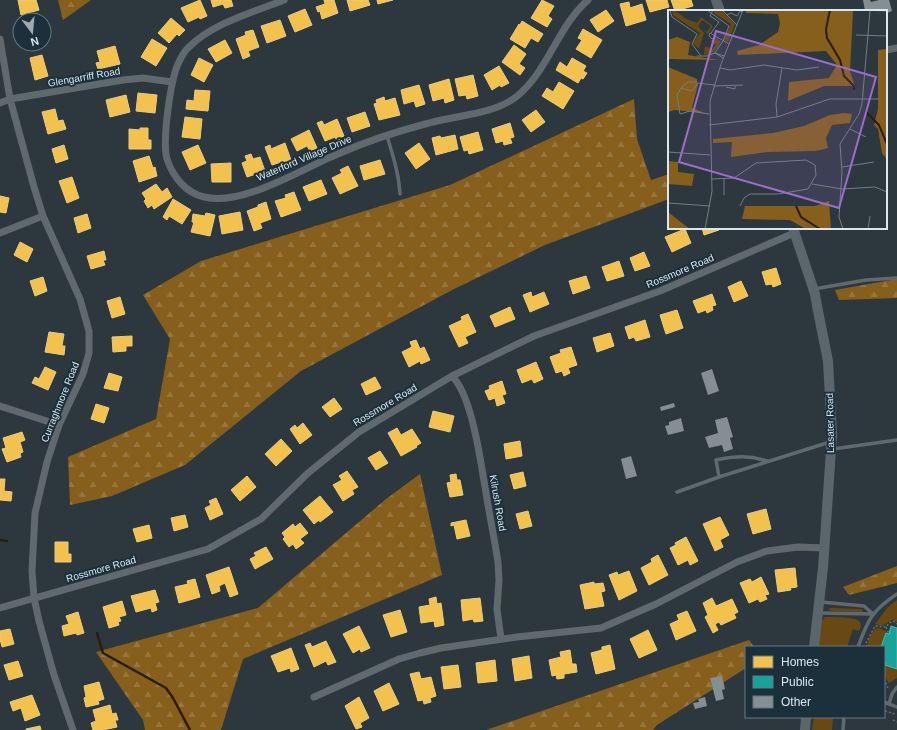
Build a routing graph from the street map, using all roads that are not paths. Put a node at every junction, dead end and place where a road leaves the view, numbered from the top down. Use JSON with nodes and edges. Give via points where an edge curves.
{"nodes":[{"id":1,"x":284,"y":0,"type":"edge"},
{"id":2,"x":588,"y":0,"type":"edge"},
{"id":3,"x":716,"y":0,"type":"edge"},
{"id":4,"x":720,"y":10,"type":"edge"},
{"id":5,"x":0,"y":40,"type":"edge"},
{"id":6,"x":897,"y":48,"type":"edge"},
{"id":7,"x":887,"y":50,"type":"edge"},
{"id":8,"x":172,"y":82,"type":"junction"},
{"id":9,"x":10,"y":99,"type":"junction"},
{"id":10,"x":0,"y":103,"type":"edge"},
{"id":11,"x":387,"y":136,"type":"junction"},
{"id":12,"x":400,"y":194,"type":"dead end"},
{"id":13,"x":43,"y":216,"type":"junction"},
{"id":14,"x":794,"y":230,"type":"edge"},
{"id":15,"x":0,"y":233,"type":"edge"},
{"id":16,"x":897,"y":278,"type":"edge"},
{"id":17,"x":813,"y":289,"type":"junction"},
{"id":18,"x":452,"y":376,"type":"junction"},
{"id":19,"x":0,"y":406,"type":"edge"},
{"id":20,"x":59,"y":425,"type":"junction"},
{"id":21,"x":897,"y":440,"type":"edge"},
{"id":22,"x":831,"y":445,"type":"junction"},
{"id":23,"x":768,"y":461,"type":"junction"},
{"id":24,"x":720,"y":477,"type":"junction"},
{"id":25,"x":677,"y":492,"type":"dead end"},
{"id":26,"x":824,"y":548,"type":"junction"},
{"id":27,"x":897,"y":594,"type":"edge"},
{"id":28,"x":34,"y":598,"type":"junction"},
{"id":29,"x":819,"y":602,"type":"junction"},
{"id":30,"x":0,"y":608,"type":"edge"},
{"id":31,"x":818,"y":613,"type":"junction"},
{"id":32,"x":873,"y":614,"type":"junction"},
{"id":33,"x":501,"y":640,"type":"junction"},
{"id":34,"x":814,"y":646,"type":"edge"},
{"id":35,"x":858,"y":646,"type":"edge"},
{"id":36,"x":897,"y":687,"type":"edge"},
{"id":37,"x":314,"y":697,"type":"dead end"},
{"id":38,"x":885,"y":702,"type":"edge"},
{"id":39,"x":889,"y":704,"type":"junction"},
{"id":40,"x":897,"y":706,"type":"edge"},
{"id":41,"x":806,"y":718,"type":"edge"},
{"id":42,"x":844,"y":718,"type":"edge"},
{"id":43,"x":73,"y":730,"type":"edge"},
{"id":44,"x":805,"y":730,"type":"edge"},
{"id":45,"x":843,"y":730,"type":"edge"}],
"edges":[{"from":1,"to":8,"type":"street","name":"Waterford Village Drive","via":[[203,35],[181,58]]},
{"from":2,"to":11,"type":"street","name":"Waterford Village Drive","via":[[571,18],[535,77],[515,98],[480,112],[428,123]]},
{"from":3,"to":4,"type":"street"},
{"from":5,"to":9,"type":"street","name":"Curraghmore Road"},
{"from":6,"to":7,"type":"street"},
{"from":8,"to":9,"type":"street","name":"Glengarriff Road","via":[[143,78],[123,80]]},
{"from":8,"to":11,"type":"street","name":"Waterford Village Drive","via":[[166,137],[167,158],[171,170],[185,188],[205,198],[227,199],[241,196],[284,180],[356,146]]},
{"from":9,"to":10,"type":"street","name":"Glengarriff Road"},
{"from":9,"to":13,"type":"street","name":"Curraghmore Road"},
{"from":11,"to":12,"type":"lane","via":[[398,174]]},
{"from":13,"to":15,"type":"street"},
{"from":13,"to":20,"type":"street","name":"Curraghmore Road","via":[[80,299],[89,331],[89,352],[83,374]]},
{"from":14,"to":17,"type":"street","name":"Lasater Road"},
{"from":14,"to":18,"type":"street","name":"Rossmore Road","via":[[660,291],[534,336]]},
{"from":16,"to":17,"type":"lane","via":[[866,280]]},
{"from":17,"to":22,"type":"street","name":"Lasater Road","via":[[828,360]]},
{"from":18,"to":28,"type":"street","name":"Rossmore Road","via":[[359,432],[308,473],[261,519],[208,549]]},
{"from":18,"to":33,"type":"street","name":"Kilrush Road","via":[[468,406],[477,443],[498,562],[497,609]]},
{"from":19,"to":20,"type":"street"},
{"from":20,"to":28,"type":"street","name":"Curraghmore Road","via":[[34,513]]},
{"from":21,"to":22,"type":"lane"},
{"from":22,"to":23,"type":"lane"},
{"from":22,"to":26,"type":"street","name":"Lasater Road"},
{"from":23,"to":24,"type":"lane"},
{"from":23,"to":24,"type":"lane","via":[[756,457],[732,456],[716,460]]},
{"from":24,"to":25,"type":"lane"},
{"from":26,"to":29,"type":"street","name":"Lasater Road"},
{"from":26,"to":33,"type":"street","via":[[767,550],[601,628]]},
{"from":27,"to":32,"type":"lane"},
{"from":28,"to":30,"type":"street","name":"Rossmore Road"},
{"from":28,"to":43,"type":"street","name":"Curraghmore Road","via":[[54,675]]},
{"from":29,"to":31,"type":"street","name":"Lasater Road"},
{"from":29,"to":32,"type":"lane","via":[[864,606]]},
{"from":31,"to":32,"type":"lane"},
{"from":31,"to":34,"type":"street","name":"Lasater Road"},
{"from":32,"to":35,"type":"lane"},
{"from":33,"to":37,"type":"street","via":[[441,648],[399,659]]},
{"from":36,"to":39,"type":"lane"},
{"from":38,"to":39,"type":"lane"},
{"from":39,"to":40,"type":"lane"},
{"from":41,"to":44,"type":"street"},
{"from":42,"to":45,"type":"lane"}]}
